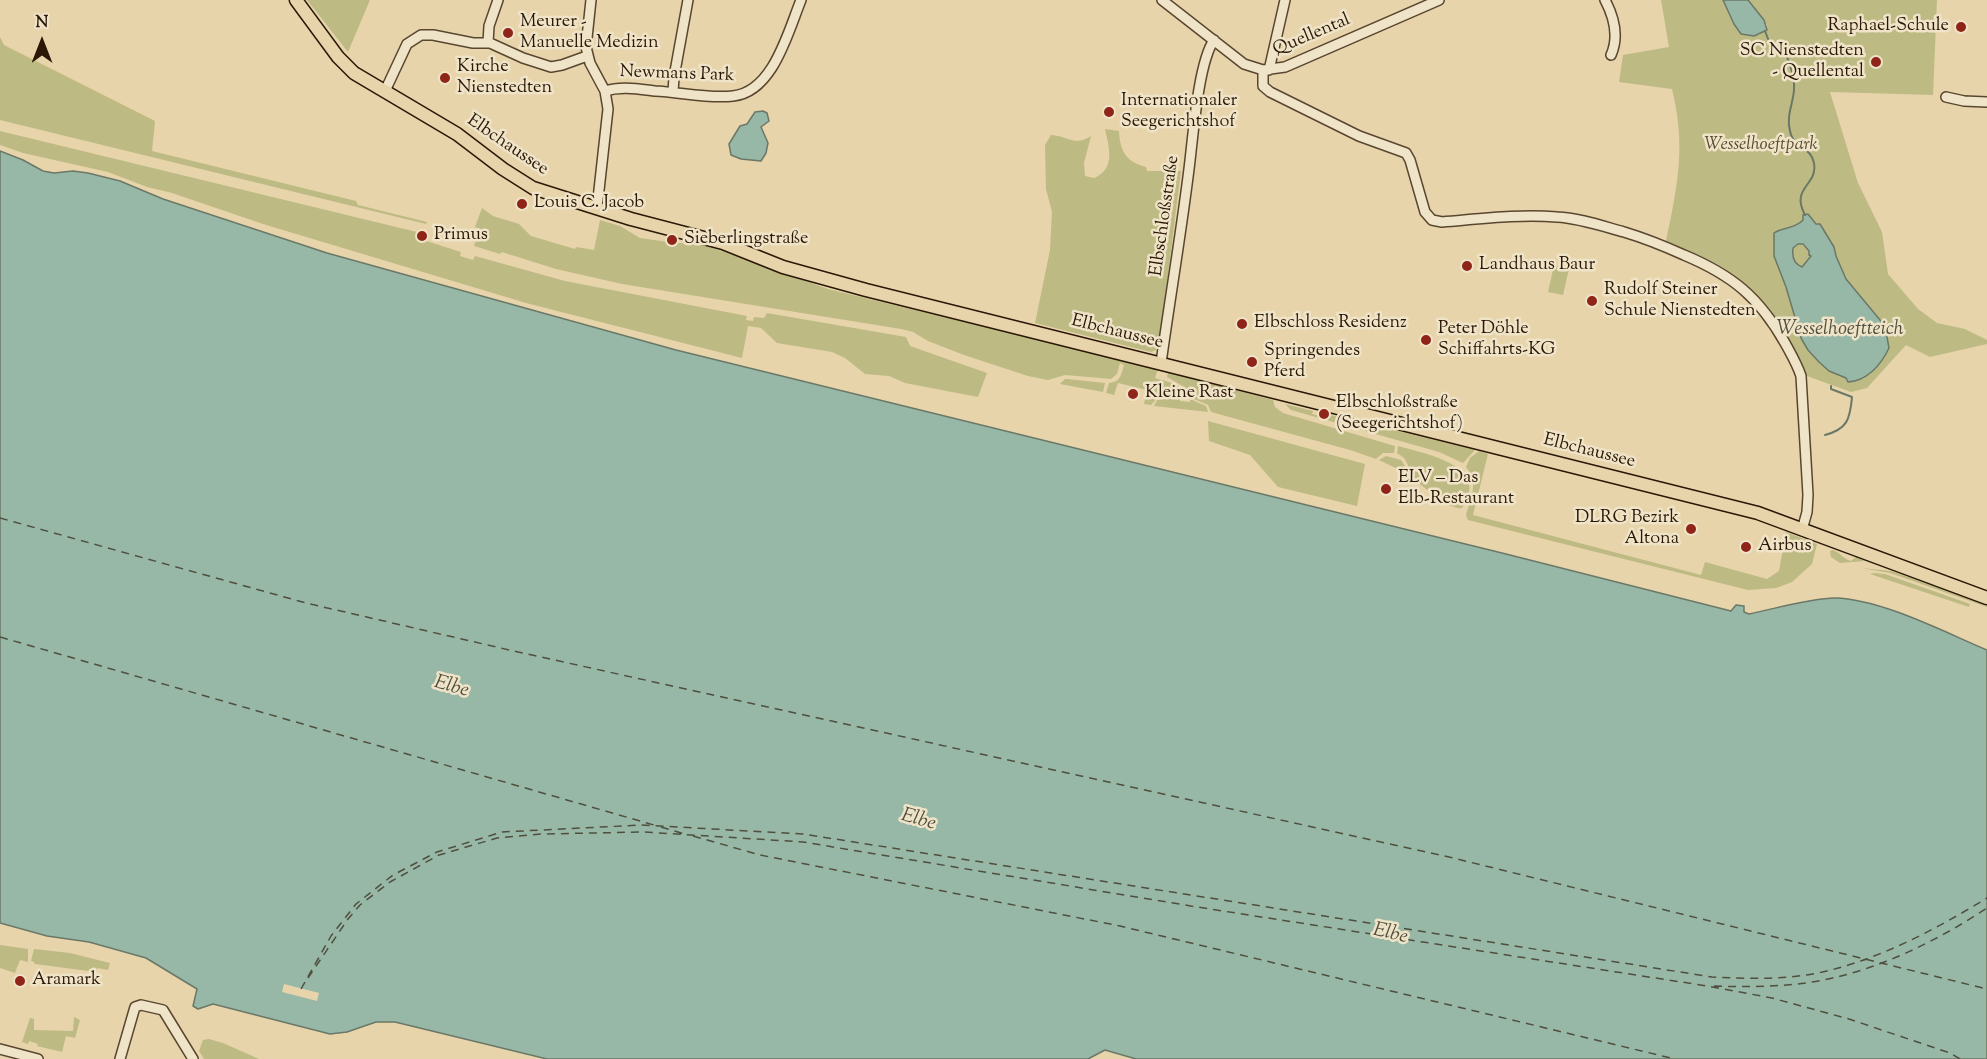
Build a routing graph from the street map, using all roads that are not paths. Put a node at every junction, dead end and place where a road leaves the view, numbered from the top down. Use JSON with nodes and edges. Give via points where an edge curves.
{"nodes":[{"id":1,"x":296,"y":0,"type":"edge"},
{"id":2,"x":498,"y":0,"type":"edge"},
{"id":3,"x":591,"y":0,"type":"edge"},
{"id":4,"x":688,"y":0,"type":"edge"},
{"id":5,"x":801,"y":0,"type":"edge"},
{"id":6,"x":1162,"y":0,"type":"edge"},
{"id":7,"x":1285,"y":0,"type":"edge"},
{"id":8,"x":1439,"y":0,"type":"edge"},
{"id":9,"x":1605,"y":0,"type":"edge"},
{"id":10,"x":1214,"y":40,"type":"junction"},
{"id":11,"x":488,"y":43,"type":"junction"},
{"id":12,"x":1611,"y":55,"type":"dead end"},
{"id":13,"x":587,"y":56,"type":"junction"},
{"id":14,"x":1266,"y":70,"type":"junction"},
{"id":15,"x":604,"y":91,"type":"junction"},
{"id":16,"x":385,"y":92,"type":"junction"},
{"id":17,"x":673,"y":92,"type":"junction"},
{"id":18,"x":1946,"y":97,"type":"dead end"},
{"id":19,"x":1987,"y":102,"type":"edge"},
{"id":20,"x":597,"y":208,"type":"junction"},
{"id":21,"x":1161,"y":363,"type":"junction"},
{"id":22,"x":1802,"y":530,"type":"junction"},
{"id":23,"x":1987,"y":598,"type":"edge"},
{"id":24,"x":0,"y":1049,"type":"edge"},
{"id":25,"x":38,"y":1059,"type":"edge"},
{"id":26,"x":120,"y":1059,"type":"edge"},
{"id":27,"x":193,"y":1059,"type":"edge"}],
"edges":[{"from":1,"to":16,"type":"main road","name":"Elbchaussee","via":[[350,69]]},
{"from":2,"to":11,"type":"street"},
{"from":3,"to":13,"type":"street"},
{"from":4,"to":17,"type":"street"},
{"from":5,"to":17,"type":"street","name":"Newmans Park","via":[[771,71],[753,89],[734,96]]},
{"from":6,"to":10,"type":"street"},
{"from":7,"to":14,"type":"street"},
{"from":8,"to":14,"type":"street","name":"Quellental","via":[[1285,67]]},
{"from":9,"to":12,"type":"street","via":[[1616,37]]},
{"from":10,"to":14,"type":"street","via":[[1244,64]]},
{"from":10,"to":21,"type":"street","name":"Elbschloßstraße","via":[[1208,49],[1201,83]]},
{"from":11,"to":13,"type":"street","via":[[550,67]]},
{"from":11,"to":16,"type":"street","via":[[418,36],[404,48]]},
{"from":13,"to":15,"type":"street"},
{"from":14,"to":22,"type":"street","via":[[1262,83],[1267,90],[1359,136],[1406,153],[1425,212],[1432,220],[1558,217],[1600,225],[1668,248],[1713,267],[1736,282],[1773,321],[1801,376],[1807,471],[1807,512]]},
{"from":15,"to":17,"type":"street","name":"Newmans Park","via":[[623,88]]},
{"from":15,"to":20,"type":"street","via":[[608,117]]},
{"from":16,"to":20,"type":"main road","name":"Elbchaussee","via":[[457,134],[533,188]]},
{"from":18,"to":19,"type":"street"},
{"from":20,"to":21,"type":"main road","name":"Elbchaussee","via":[[723,243],[832,281]]},
{"from":21,"to":22,"type":"main road","name":"Elbchaussee","via":[[1758,513]]},
{"from":22,"to":23,"type":"main road","name":"Elbchaussee"},
{"from":24,"to":25,"type":"street"},
{"from":26,"to":27,"type":"street","via":[[135,1007],[141,1005],[163,1010]]}]}
